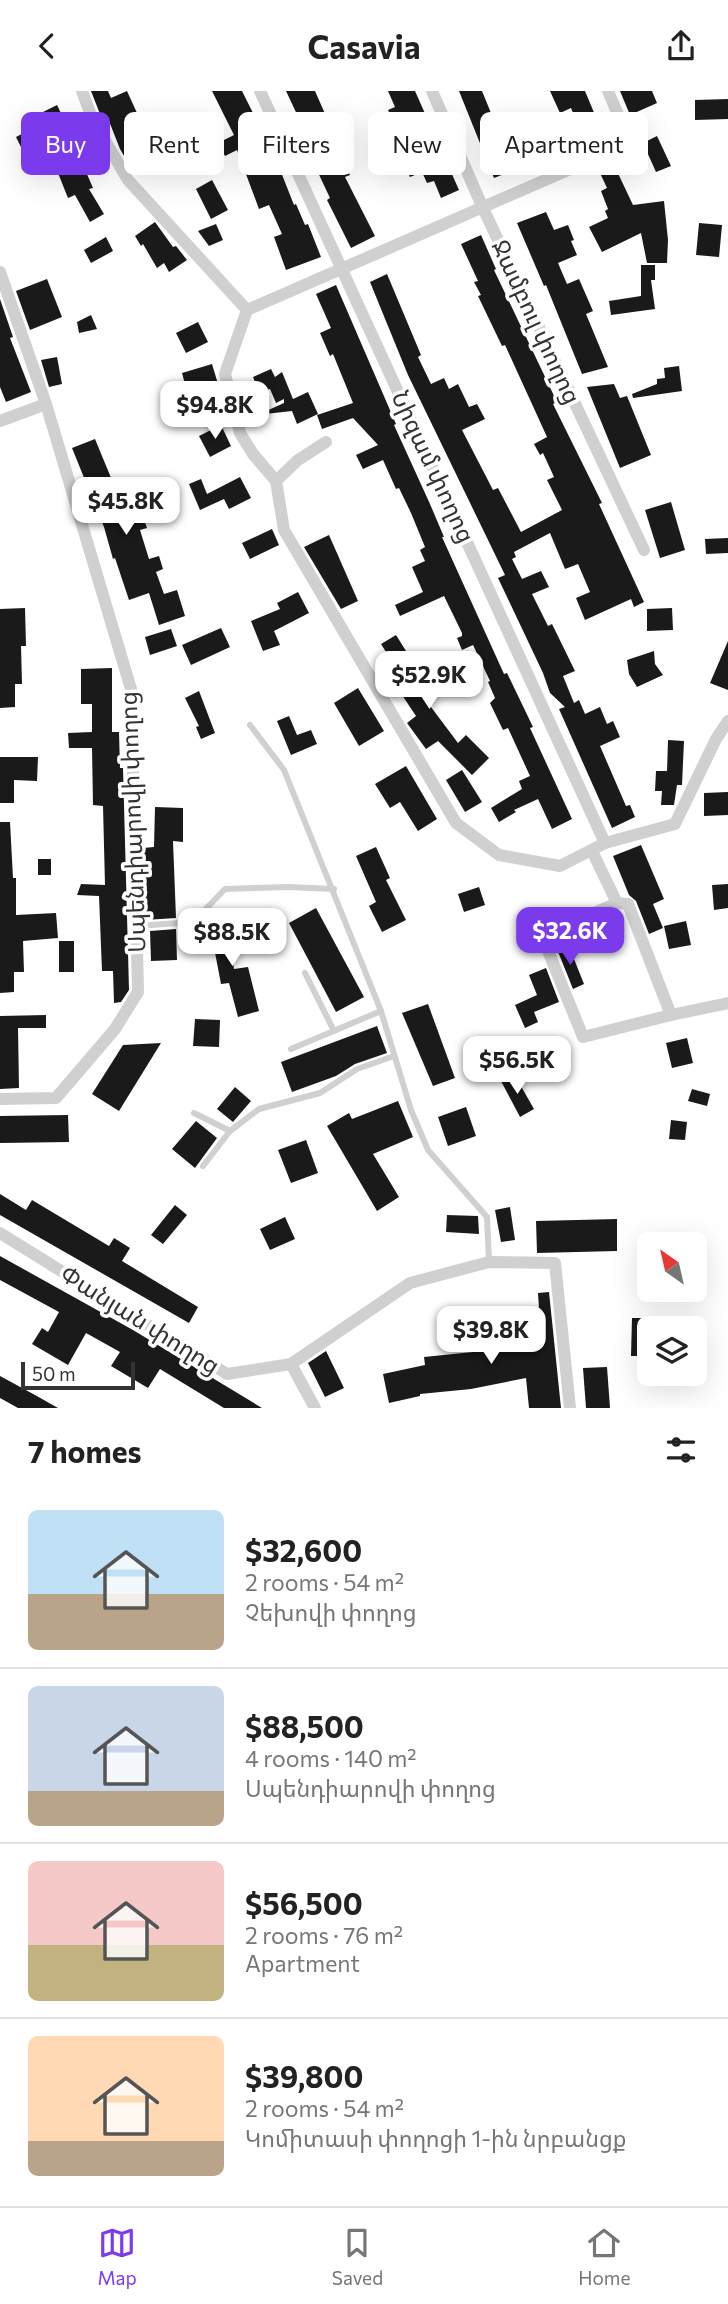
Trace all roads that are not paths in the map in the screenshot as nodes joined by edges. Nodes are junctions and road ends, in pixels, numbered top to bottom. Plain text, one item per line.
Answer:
1 (82, 91) edge
2 (260, 91) edge
3 (432, 91) edge
4 (608, 91) edge
5 (482, 206) junction
6 (342, 267) junction
7 (0, 272) edge
8 (247, 310) junction
9 (46, 404) junction
10 (0, 421) edge
11 (326, 442) dead end
12 (276, 481) junction
13 (643, 550) dead end
14 (728, 721) edge
15 (250, 725) dead end
16 (605, 843) junction
17 (592, 851) junction
18 (334, 889) junction
19 (617, 903) junction
20 (137, 926) junction
21 (305, 973) dead end
22 (728, 1003) edge
23 (381, 1011) junction
24 (671, 1015) junction
25 (334, 1031) junction
26 (291, 1049) dead end
27 (394, 1056) junction
28 (0, 1098) edge
29 (194, 1112) dead end
30 (230, 1131) junction
31 (203, 1165) dead end
32 (0, 1233) edge
33 (489, 1262) junction
34 (291, 1364) junction
35 (315, 1408) edge
36 (570, 1408) edge

1 - 8 street
2 - 6 street, Նիզամ փողոց
3 - 5 street, Ջամբուլ փողոց
4 - 5 street
5 - 6 street
5 - 13 street, Ջամբուլ փողոց
6 - 8 street
6 - 16 street, Նիզամ փողոց
7 - 9 street, Սպենդիարովի փողոց
8 - 12 street
9 - 10 street
9 - 20 street, Սպենդիարովի փողոց
11 - 12 street
12 - 17 street
14 - 16 street
15 - 18 lane
16 - 17 street
17 - 19 street
18 - 20 lane
18 - 23 lane
19 - 24 street
19 - 24 street
20 - 28 street, Սպենդիարովի փողոց
21 - 25 lane
22 - 24 street
23 - 25 lane
23 - 27 lane
25 - 26 lane
27 - 30 lane
27 - 33 lane
29 - 30 lane
30 - 31 lane
32 - 34 street, Փանյան փողոց
33 - 34 street, Փանյան փողոց
33 - 36 street, Փանյան փողոց
34 - 35 street

